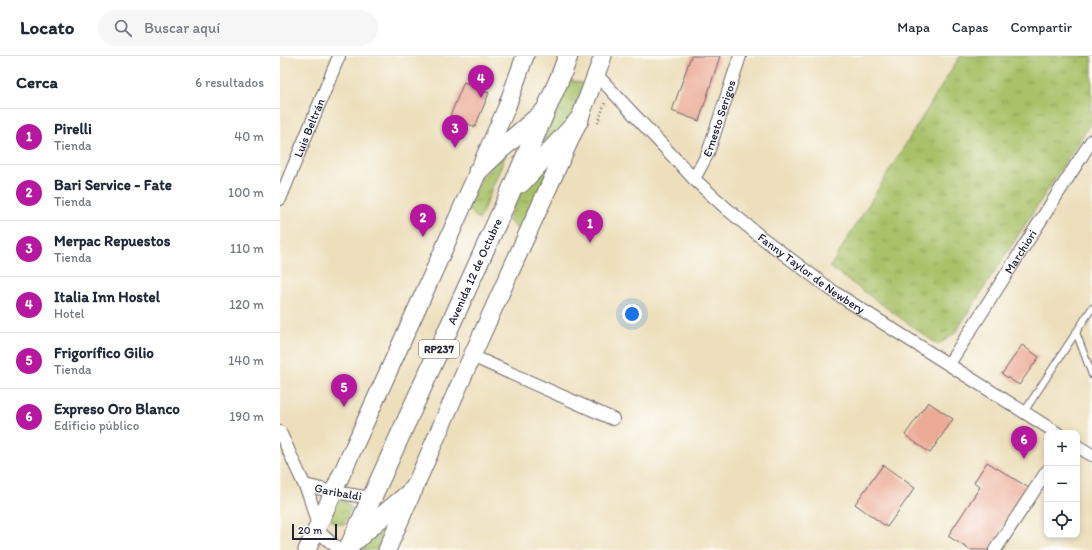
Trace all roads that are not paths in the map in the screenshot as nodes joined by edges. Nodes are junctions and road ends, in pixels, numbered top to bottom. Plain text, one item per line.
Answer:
1 (339, 56) edge
2 (525, 56) edge
3 (568, 56) edge
4 (603, 56) edge
5 (740, 56) edge
6 (597, 75) junction
7 (546, 110) junction
8 (578, 120) junction
9 (1092, 140) edge
10 (478, 171) junction
11 (694, 179) junction
12 (280, 199) edge
13 (507, 200) junction
14 (1092, 308) edge
15 (1076, 332) junction
16 (472, 356) junction
17 (949, 364) junction
18 (1092, 375) edge
19 (1024, 412) junction
20 (614, 419) dead end
21 (1052, 430) edge
22 (280, 432) edge
23 (1080, 447) edge
24 (1090, 452) edge
25 (1044, 476) edge
26 (305, 485) junction
27 (413, 490) junction
28 (334, 492) junction
29 (371, 498) junction
30 (318, 526) junction
31 (347, 549) edge
32 (307, 550) edge
33 (387, 550) edge
34 (995, 550) edge

1 - 12 street, Luis Beltrán
2 - 10 street
3 - 7 main road, Avenida 12 de Octubre / RP237
4 - 6 street
5 - 11 street, Ernesto Serigos
6 - 8 street
6 - 11 street, Fanny Taylor de Newbery
7 - 10 main road
7 - 13 main road, Avenida 12 de Octubre / RP237
8 - 13 main road
8 - 16 street
9 - 17 street, Marchiori
10 - 28 street
11 - 17 street, Fanny Taylor de Newbery
13 - 29 main road, Avenida 12 de Octubre / RP237
14 - 15 lane
15 - 18 lane
15 - 19 lane
16 - 20 street
16 - 27 street
17 - 19 street, Fanny Taylor de Newbery
19 - 21 street, Fanny Taylor de Newbery
22 - 26 street, Garibaldi
23 - 24 street
25 - 34 street
26 - 28 street, Garibaldi
26 - 30 street, Garibaldi
27 - 31 main road
27 - 33 street
28 - 29 street, Garibaldi
28 - 30 street
29 - 31 main road, Avenida 12 de Octubre / RP237
30 - 31 street, Garibaldi
30 - 32 street

